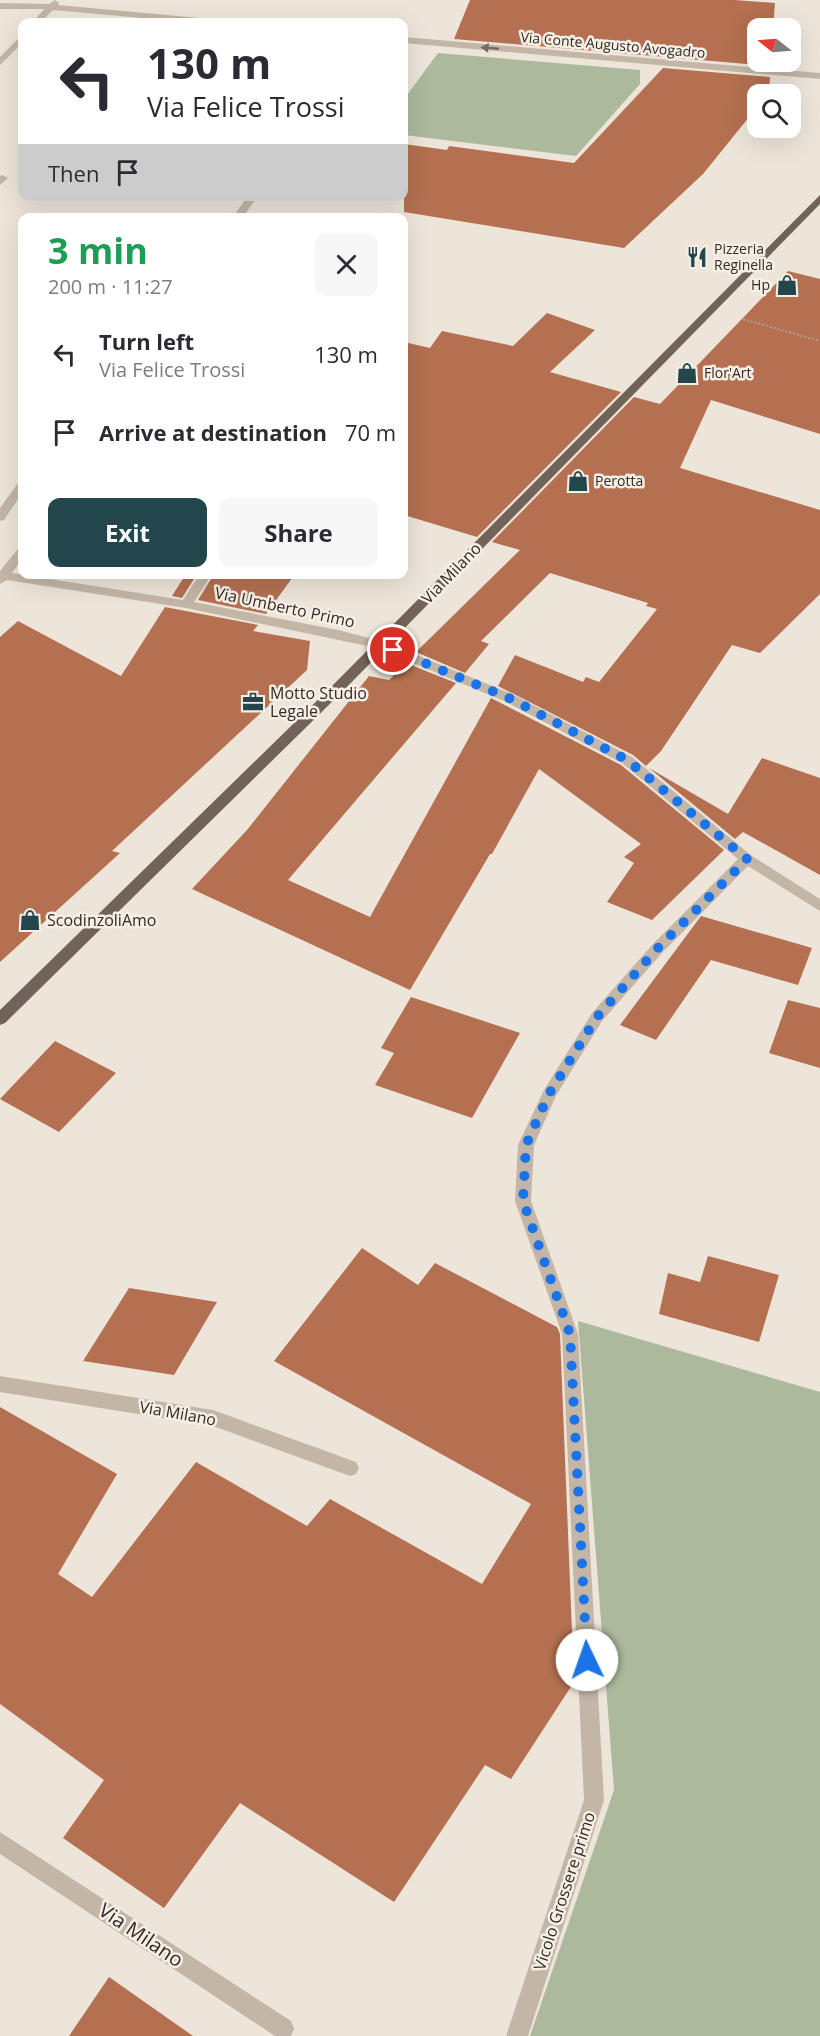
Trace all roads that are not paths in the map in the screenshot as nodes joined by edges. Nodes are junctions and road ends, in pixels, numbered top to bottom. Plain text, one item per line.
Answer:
1 (59, 0) edge
2 (0, 6) edge
3 (51, 7) junction
4 (41, 18) edge
5 (168, 18) edge
6 (408, 40) edge
7 (18, 42) edge
8 (0, 62) edge
9 (820, 76) edge
10 (820, 198) edge
11 (18, 491) edge
12 (0, 518) edge
13 (18, 557) edge
14 (1, 577) edge
15 (203, 579) edge
16 (186, 604) junction
17 (381, 645) junction
18 (747, 859) junction
19 (820, 906) edge
20 (0, 1019) edge
21 (0, 1384) edge
22 (350, 1468) dead end
23 (0, 1842) edge
24 (283, 2029) dead end
25 (517, 2036) edge

1 - 3 street
2 - 3 street
3 - 4 street
3 - 5 street
9 -> 6 street, Via Conte Augusto Avogadro
7 - 8 street
10 - 17 main road, Via Milano
11 - 12 street
13 - 14 street, Via Umberto Primo
14 - 16 street, Via Umberto Primo
15 - 16 street
16 - 17 street, Via Umberto Primo
17 - 18 street, Via Umberto Primo
17 - 20 main road, Via Milano
18 - 19 street, Via Umberto Primo
18 - 25 street, Vicolo Grossere primo
21 - 22 street, Via Milano
23 - 24 street, Via Milano

